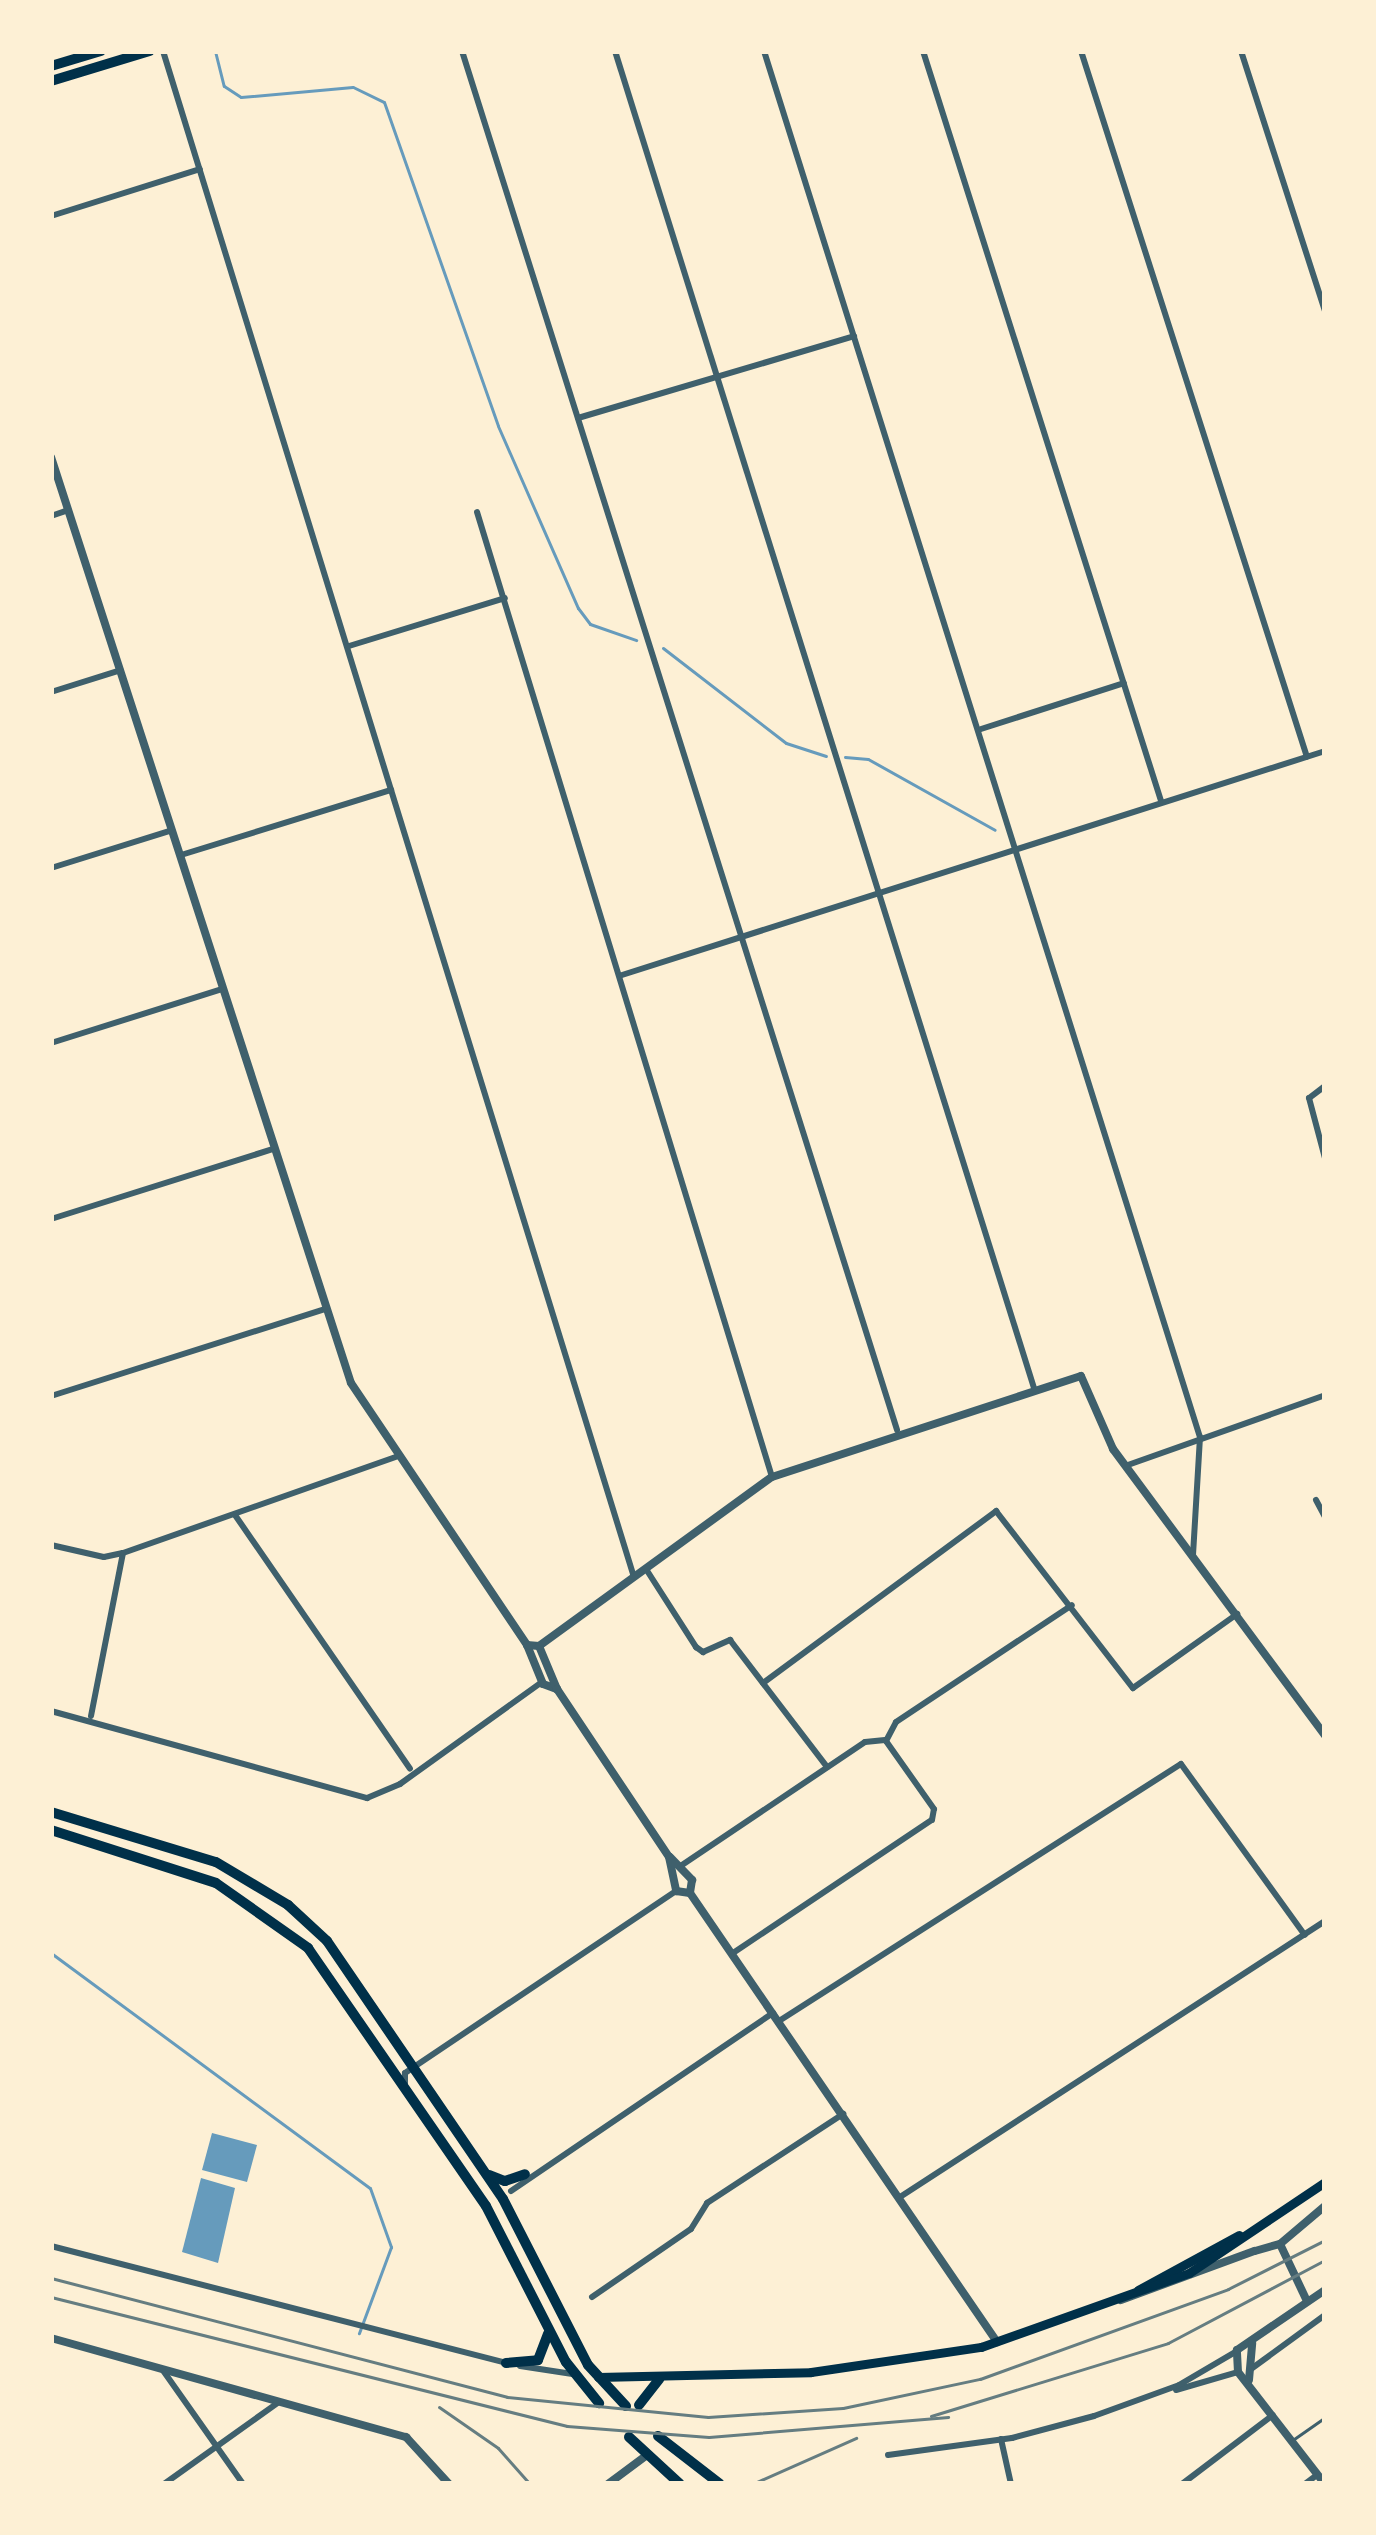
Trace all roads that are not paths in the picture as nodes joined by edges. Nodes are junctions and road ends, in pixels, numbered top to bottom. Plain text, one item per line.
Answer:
1 (101, 51) edge
2 (150, 51) edge
3 (163, 51) edge
4 (462, 51) edge
5 (615, 51) edge
6 (764, 51) edge
7 (922, 51) edge
8 (1081, 51) edge
9 (1241, 51) edge
10 (51, 66) edge
11 (51, 81) edge
12 (200, 169) junction
13 (51, 216) edge
14 (1325, 311) edge
15 (854, 335) junction
16 (716, 376) junction
17 (578, 418) junction
18 (51, 457) edge
19 (68, 510) junction
20 (477, 512) dead end
21 (51, 516) edge
22 (505, 598) junction
23 (349, 646) junction
24 (121, 670) junction
25 (1124, 683) junction
26 (51, 692) edge
27 (981, 729) junction
28 (1325, 751) edge
29 (1307, 757) junction
30 (392, 790) junction
31 (1162, 801) junction
32 (172, 830) junction
33 (1019, 849) junction
34 (181, 854) junction
35 (51, 868) edge
36 (880, 893) junction
37 (741, 934) junction
38 (622, 975) junction
39 (222, 988) junction
40 (51, 1043) edge
41 (1320, 1088) edge
42 (273, 1149) junction
43 (1325, 1158) edge
44 (51, 1219) edge
45 (326, 1309) junction
46 (1034, 1388) junction
47 (1325, 1395) edge
48 (51, 1396) edge
49 (897, 1430) junction
50 (1200, 1437) junction
51 (398, 1456) junction
52 (1125, 1466) junction
53 (772, 1477) junction
54 (1316, 1500) dead end
55 (235, 1515) junction
56 (1325, 1517) edge
57 (51, 1545) edge
58 (123, 1553) junction
59 (1193, 1556) junction
60 (644, 1566) junction
61 (633, 1574) junction
62 (1072, 1605) junction
63 (1237, 1614) junction
64 (527, 1645) junction
65 (539, 1646) junction
66 (542, 1682) junction
67 (763, 1683) junction
68 (557, 1689) junction
69 (51, 1711) edge
70 (91, 1718) junction
71 (1324, 1732) edge
72 (886, 1741) junction
73 (827, 1767) junction
74 (411, 1771) junction
75 (51, 1812) edge
76 (51, 1830) edge
77 (669, 1857) junction
78 (682, 1865) junction
79 (690, 1878) junction
80 (676, 1886) junction
81 (690, 1893) junction
82 (1325, 1922) edge
83 (1305, 1935) junction
84 (734, 1953) junction
85 (776, 2017) junction
86 (415, 2067) junction
87 (405, 2087) junction
88 (843, 2114) junction
89 (487, 2173) junction
90 (525, 2174) junction
91 (1325, 2182) edge
92 (511, 2191) dead end
93 (900, 2197) junction
94 (1325, 2206) edge
95 (1280, 2212) junction
96 (51, 2246) edge
97 (1282, 2249) junction
98 (1254, 2251) junction
99 (1213, 2260) junction
100 (1325, 2290) edge
101 (1136, 2291) junction
102 (1305, 2296) junction
103 (592, 2297) dead end
104 (1120, 2300) junction
105 (1325, 2315) edge
106 (547, 2325) junction
107 (1262, 2331) junction
108 (51, 2338) edge
109 (997, 2342) junction
110 (1238, 2350) junction
111 (580, 2351) junction
112 (506, 2363) junction
113 (162, 2369) junction
114 (574, 2374) junction
115 (1248, 2374) junction
116 (598, 2377) junction
117 (658, 2379) junction
118 (281, 2400) junction
119 (1138, 2401) junction
120 (599, 2403) dead end
121 (1274, 2415) junction
122 (1325, 2416) edge
123 (658, 2436) dead end
124 (629, 2437) dead end
125 (1001, 2439) junction
126 (1292, 2440) junction
127 (217, 2446) junction
128 (647, 2456) junction
129 (888, 2456) dead end
130 (1318, 2474) junction
131 (164, 2484) edge
132 (244, 2484) edge
133 (449, 2484) edge
134 (608, 2484) edge
135 (680, 2484) edge
136 (720, 2484) edge
137 (1011, 2484) edge
138 (1182, 2484) edge
139 (1305, 2484) edge
140 (1324, 2484) edge

1 - 10 highway
2 - 11 highway
3 - 12 street
4 - 17 street
5 - 16 street
6 - 15 street
7 - 25 street
8 - 29 street
9 - 14 street
12 - 13 street
12 - 23 street
15 - 16 street
15 - 27 street
16 - 17 street
16 - 36 street
17 - 37 street
18 - 19 street
19 - 21 street
19 - 24 street
20 - 22 street
22 - 23 street
22 - 38 street
23 - 30 street
24 - 26 street
24 - 32 street
25 - 27 street
25 - 31 street
27 - 33 street
28 - 29 street
29 - 31 street
30 - 34 street
30 - 61 street
31 - 33 street
32 - 34 street
32 - 35 street
33 - 36 street
33 - 50 street
34 - 39 street
36 - 37 street
36 - 46 street
37 - 38 street
37 - 49 street
38 - 53 street
39 - 40 street
39 - 42 street
41 - 43 street
42 - 44 street
42 - 45 street
45 - 48 street
45 - 51 street
46 - 49 street
46 - 52 street
47 - 50 street
49 - 53 street
50 - 52 street
50 - 59 street
51 - 55 street
51 - 64 street
52 - 59 street
53 - 60 street
54 - 56 street
55 - 58 street
55 - 74 street
57 - 58 street
58 - 70 street
59 - 63 street
60 - 61 street
60 - 67 street
61 - 65 street
62 - 63 street
62 - 67 street
62 - 72 street
63 - 71 street
64 - 65 street
64 - 66 street
65 - 68 street
66 - 68 street
66 - 74 street
67 - 73 street
68 - 77 street
69 - 70 street
70 - 74 street
72 - 73 street
72 - 84 street
73 - 78 street
75 - 86 highway
76 - 87 highway
77 - 78 street
77 - 80 street
78 - 79 street
79 - 80 street
79 - 81 street
80 - 81 street
80 - 86 street
81 - 84 street
82 - 83 street
83 - 85 street
83 - 93 street
84 - 85 street
85 - 88 street
85 - 90 street
86 - 87 street
86 - 89 highway
87 - 106 highway
88 - 93 street
88 - 103 street
89 - 90 highway
89 - 111 highway
90 - 92 street
91 - 95 main road
93 - 109 street
94 - 97 street
95 - 99 main road
95 - 101 main road
96 - 112 street
97 - 98 street
97 - 102 street
98 - 99 street
98 - 104 street
99 - 101 main road
99 - 104 main road
100 - 102 street
101 - 104 main road
102 - 107 street
104 - 109 main road
105 - 115 street
106 - 112 highway
106 - 114 highway
107 - 110 street
107 - 115 street
108 - 113 street
109 - 117 main road
110 - 115 street
110 - 119 street
111 - 114 highway
111 - 116 highway
112 - 114 street
113 - 118 street
113 - 127 street
114 - 116 highway
114 - 120 highway
115 - 119 street
115 - 121 street
116 - 117 main road
116 - 117 highway
118 - 127 street
118 - 133 street
119 - 125 street
121 - 126 street
121 - 138 street
122 - 126 lane
123 - 136 highway
124 - 128 highway
125 - 129 street
125 - 137 street
126 - 130 street
127 - 131 street
127 - 132 street
128 - 134 street
128 - 135 highway
130 - 139 street
130 - 140 street

